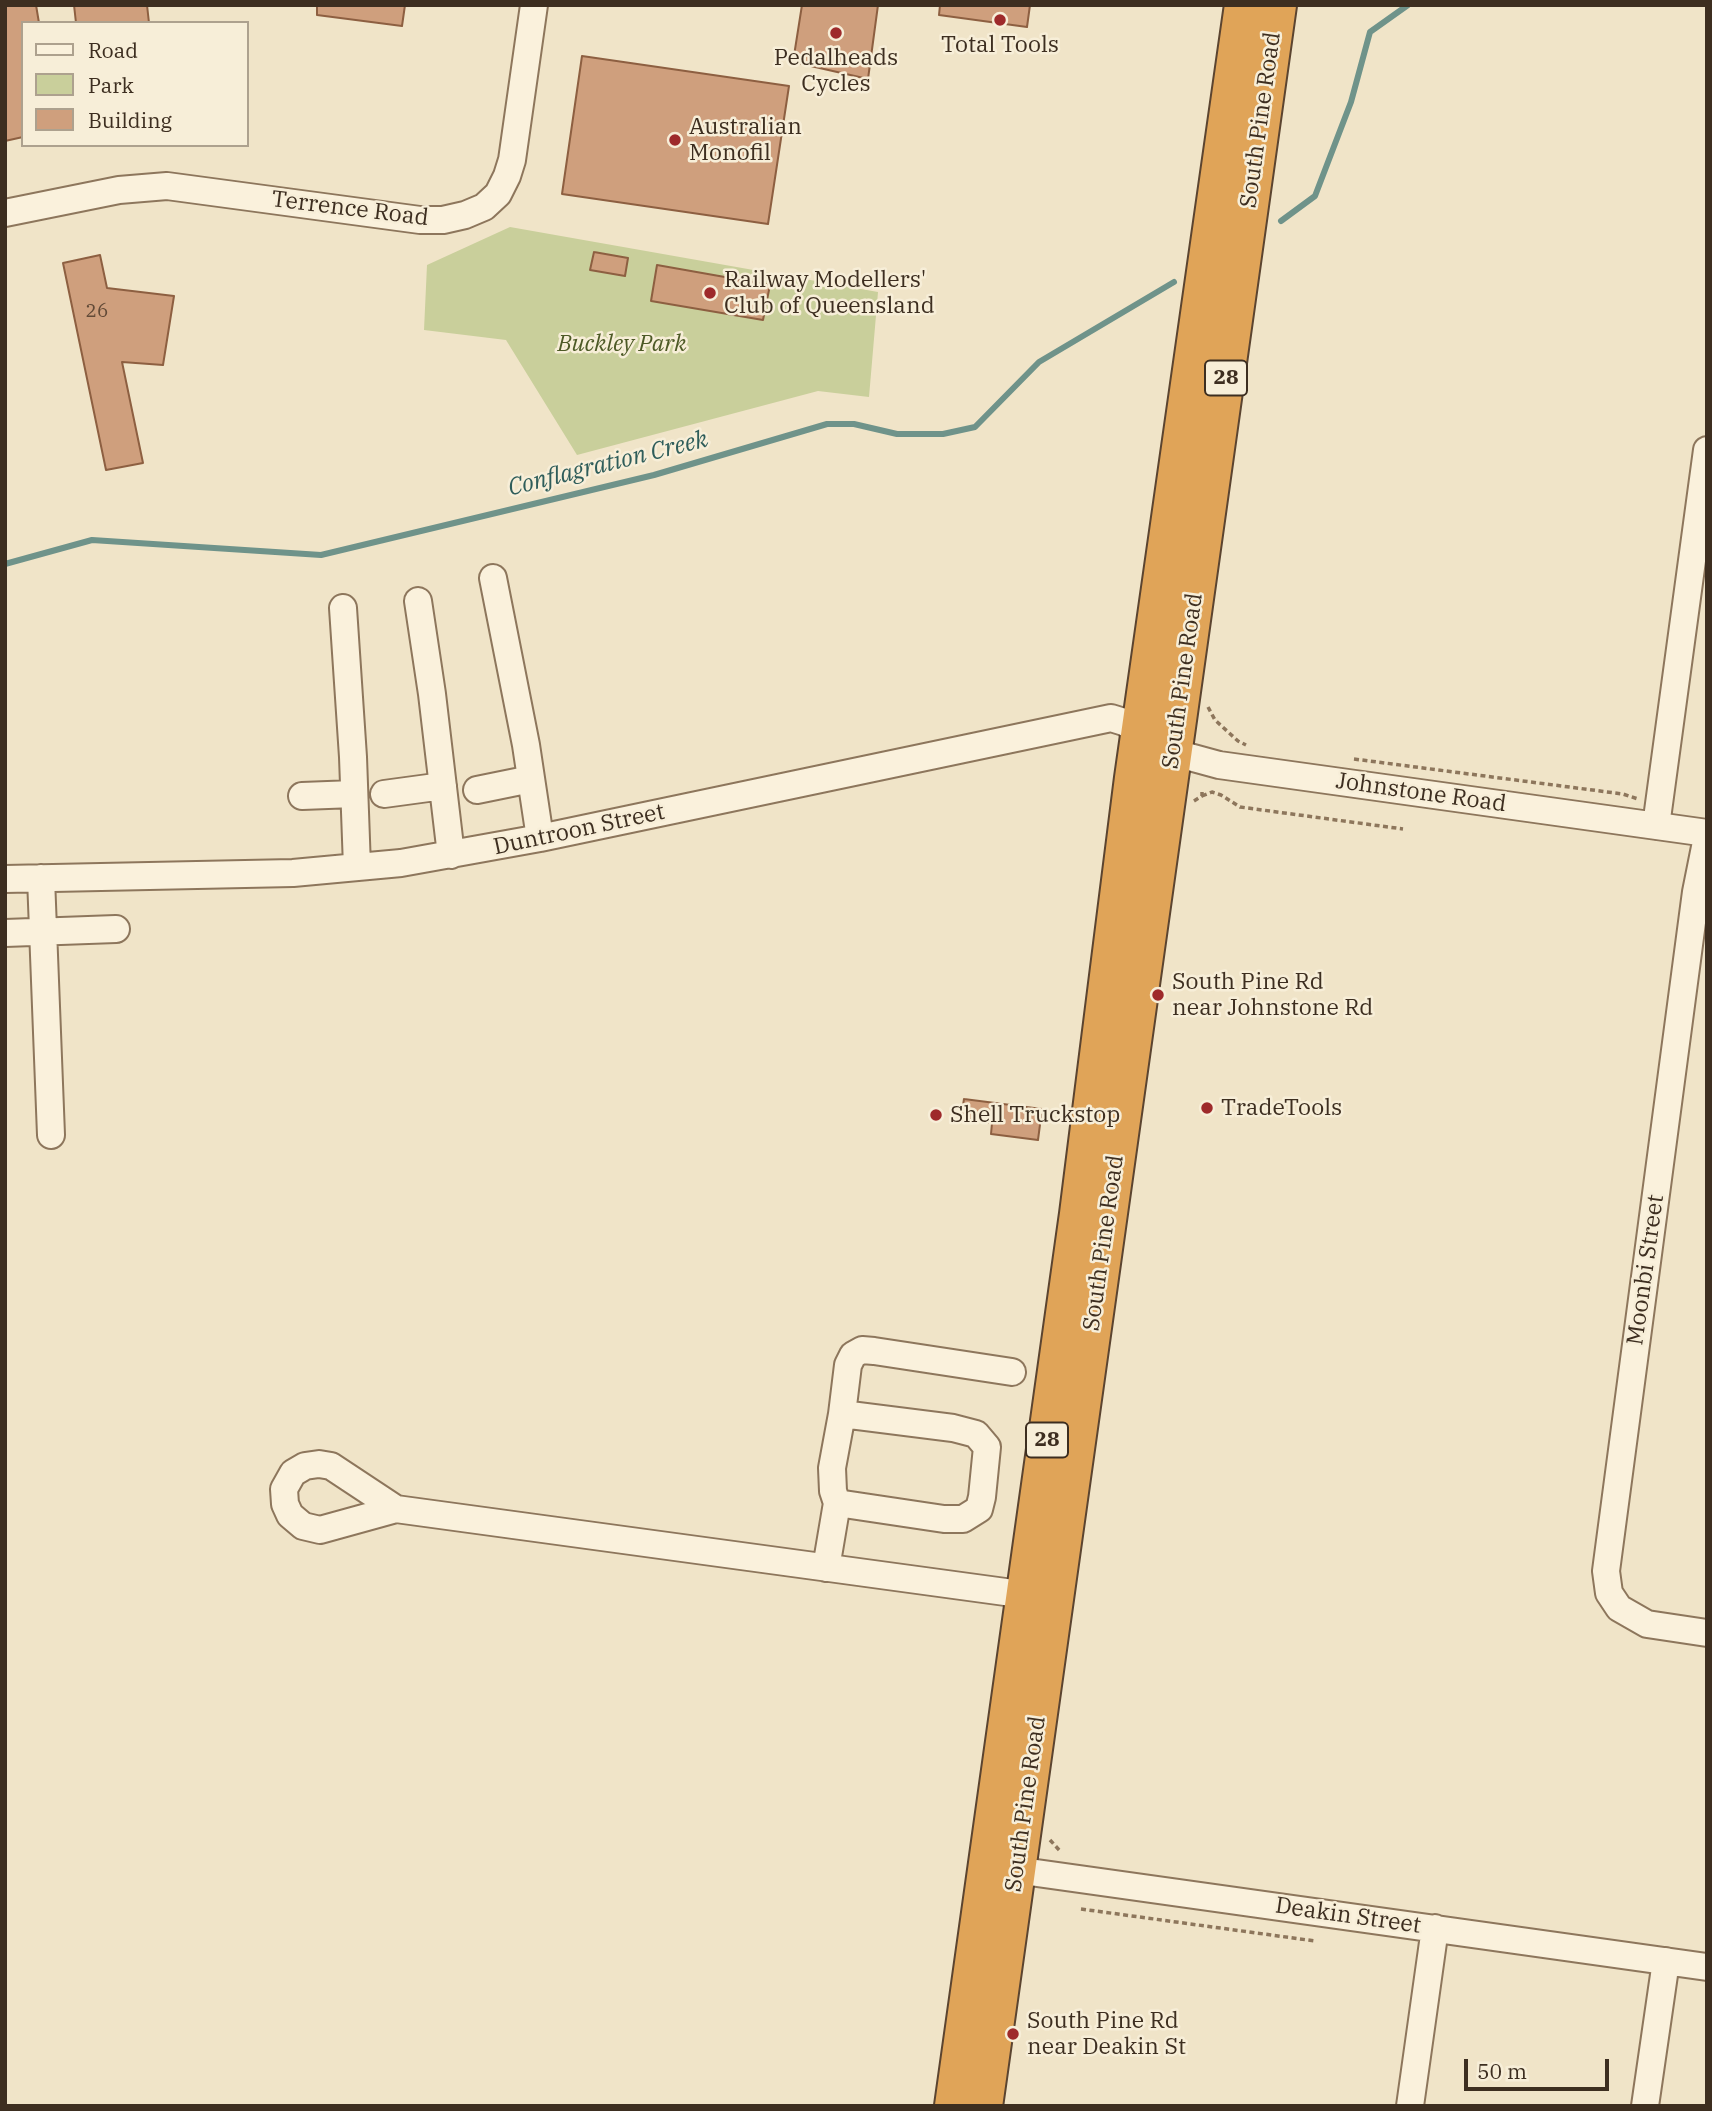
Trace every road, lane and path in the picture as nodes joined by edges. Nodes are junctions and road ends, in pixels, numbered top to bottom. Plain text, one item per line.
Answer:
1 (534, 5) edge
2 (1244, 5) edge
3 (1277, 5) edge
4 (5, 213) edge
5 (1707, 450) edge
6 (493, 578) dead end
7 (418, 601) dead end
8 (343, 608) dead end
9 (1215, 720) dead end
10 (1158, 741) junction
11 (1249, 746) dead end
12 (1350, 758) dead end
13 (531, 779) junction
14 (443, 786) junction
15 (477, 790) dead end
16 (355, 794) junction
17 (384, 794) dead end
18 (302, 796) dead end
19 (1202, 796) dead end
20 (1658, 814) junction
21 (1403, 830) dead end
22 (1707, 835) edge
23 (540, 838) junction
24 (451, 855) junction
25 (357, 867) junction
26 (41, 878) junction
27 (5, 879) edge
28 (116, 929) dead end
29 (44, 931) junction
30 (5, 933) edge
31 (51, 1135) dead end
32 (1012, 1372) dead end
33 (842, 1414) junction
34 (836, 1503) junction
35 (396, 1509) dead end
36 (826, 1568) junction
37 (1040, 1597) junction
38 (1707, 1633) edge
39 (1002, 1868) junction
40 (1081, 1909) dead end
41 (1435, 1928) junction
42 (1315, 1941) dead end
43 (1666, 1961) junction
44 (1707, 1966) edge
45 (954, 2106) edge
46 (983, 2106) edge
47 (1410, 2106) edge
48 (1646, 2106) edge

1 - 4 street, Terrence Road
2 - 10 highway, South Pine Road / 28
3 - 10 highway, South Pine Road / 28
5 - 20 street
6 - 13 street
7 - 14 street
8 - 16 street
9 - 11 path
10 - 20 street, Johnstone Road
10 - 23 street, Duntroon Street
10 - 37 highway, South Pine Road / 28
12 - 20 path
13 - 15 street
13 - 23 street
14 - 17 street
14 - 24 street
16 - 18 street
16 - 25 street
19 - 21 path
20 - 22 street, Johnstone Road
22 - 38 street, Moonbi Street
23 - 24 street, Duntroon Street
24 - 25 street, Duntroon Street
25 - 26 street, Duntroon Street
26 - 27 street, Duntroon Street
26 - 29 street
28 - 29 street
29 - 30 street
29 - 31 street
32 - 33 street
33 - 34 street
33 - 34 street
34 - 36 street
35 - 36 street
36 - 37 street
37 - 39 highway, South Pine Road / 28
39 - 41 street, Deakin Street
39 - 45 highway, South Pine Road / 28
39 - 46 highway, South Pine Road / 28
40 - 42 path
41 - 43 street, Deakin Street
41 - 47 street
43 - 44 street, Deakin Street
43 - 48 street

